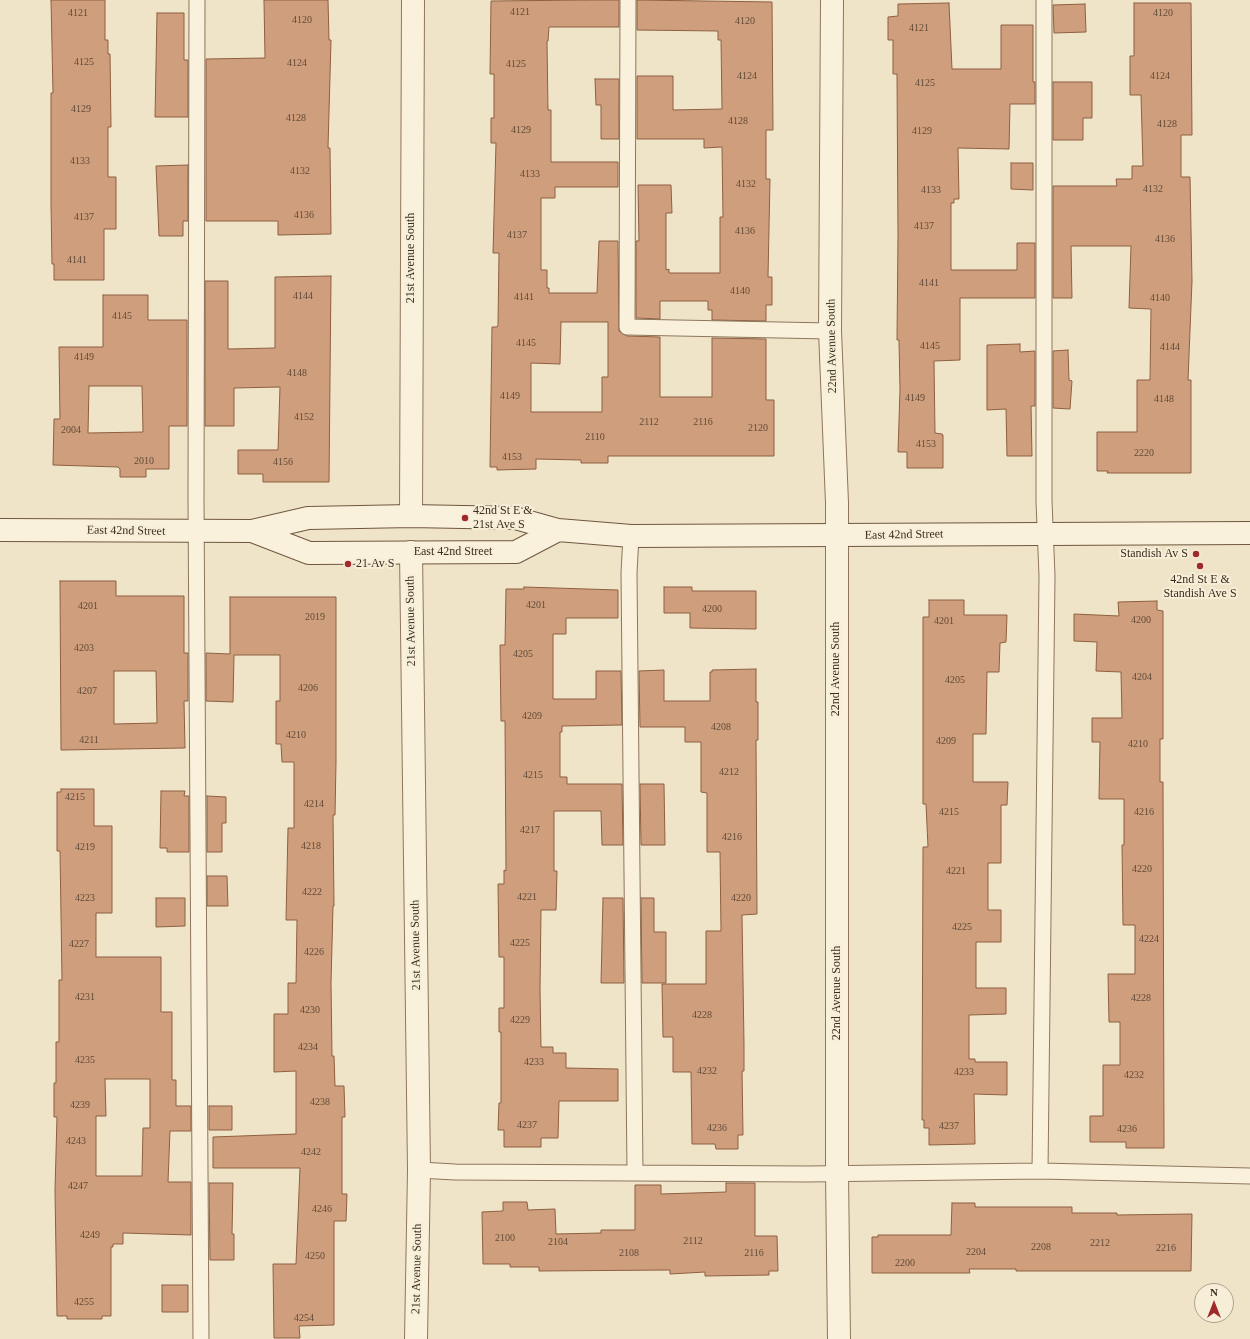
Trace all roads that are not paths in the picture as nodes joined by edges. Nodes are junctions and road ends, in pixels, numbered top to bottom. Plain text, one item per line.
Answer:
1 (197, 0) edge
2 (413, 0) edge
3 (628, 0) edge
4 (832, 0) edge
5 (1044, 0) edge
6 (830, 331) junction
7 (411, 516) junction
8 (0, 530) edge
9 (558, 530) junction
10 (252, 531) junction
11 (197, 532) junction
12 (1250, 533) edge
13 (1045, 534) junction
14 (631, 536) junction
15 (837, 536) junction
16 (411, 552) junction
17 (419, 1170) junction
18 (1040, 1171) junction
19 (635, 1173) junction
20 (837, 1173) junction
21 (1250, 1176) edge
22 (201, 1339) edge
23 (416, 1339) edge
24 (839, 1339) edge

1 - 11 lane
2 - 7 street, 21st Avenue South
3 - 6 lane
4 - 6 street, 22nd Avenue South
5 - 13 lane
6 - 15 street, 22nd Avenue South
7 - 9 street, East 42nd Street
7 - 10 street, East 42nd Street
8 - 11 street, East 42nd Street
9 - 14 street, East 42nd Street
9 - 16 street, East 42nd Street
10 - 11 street, East 42nd Street
10 - 16 street, East 42nd Street
11 - 22 lane
12 - 13 street, East 42nd Street
13 - 15 street, East 42nd Street
13 - 18 lane
14 - 15 street, East 42nd Street
14 - 19 lane
15 - 20 street, 22nd Avenue South
16 - 17 street, 21st Avenue South
17 - 19 lane
17 - 23 street, 21st Avenue South
18 - 20 lane
18 - 21 lane
19 - 20 lane
20 - 24 street, 22nd Avenue South

